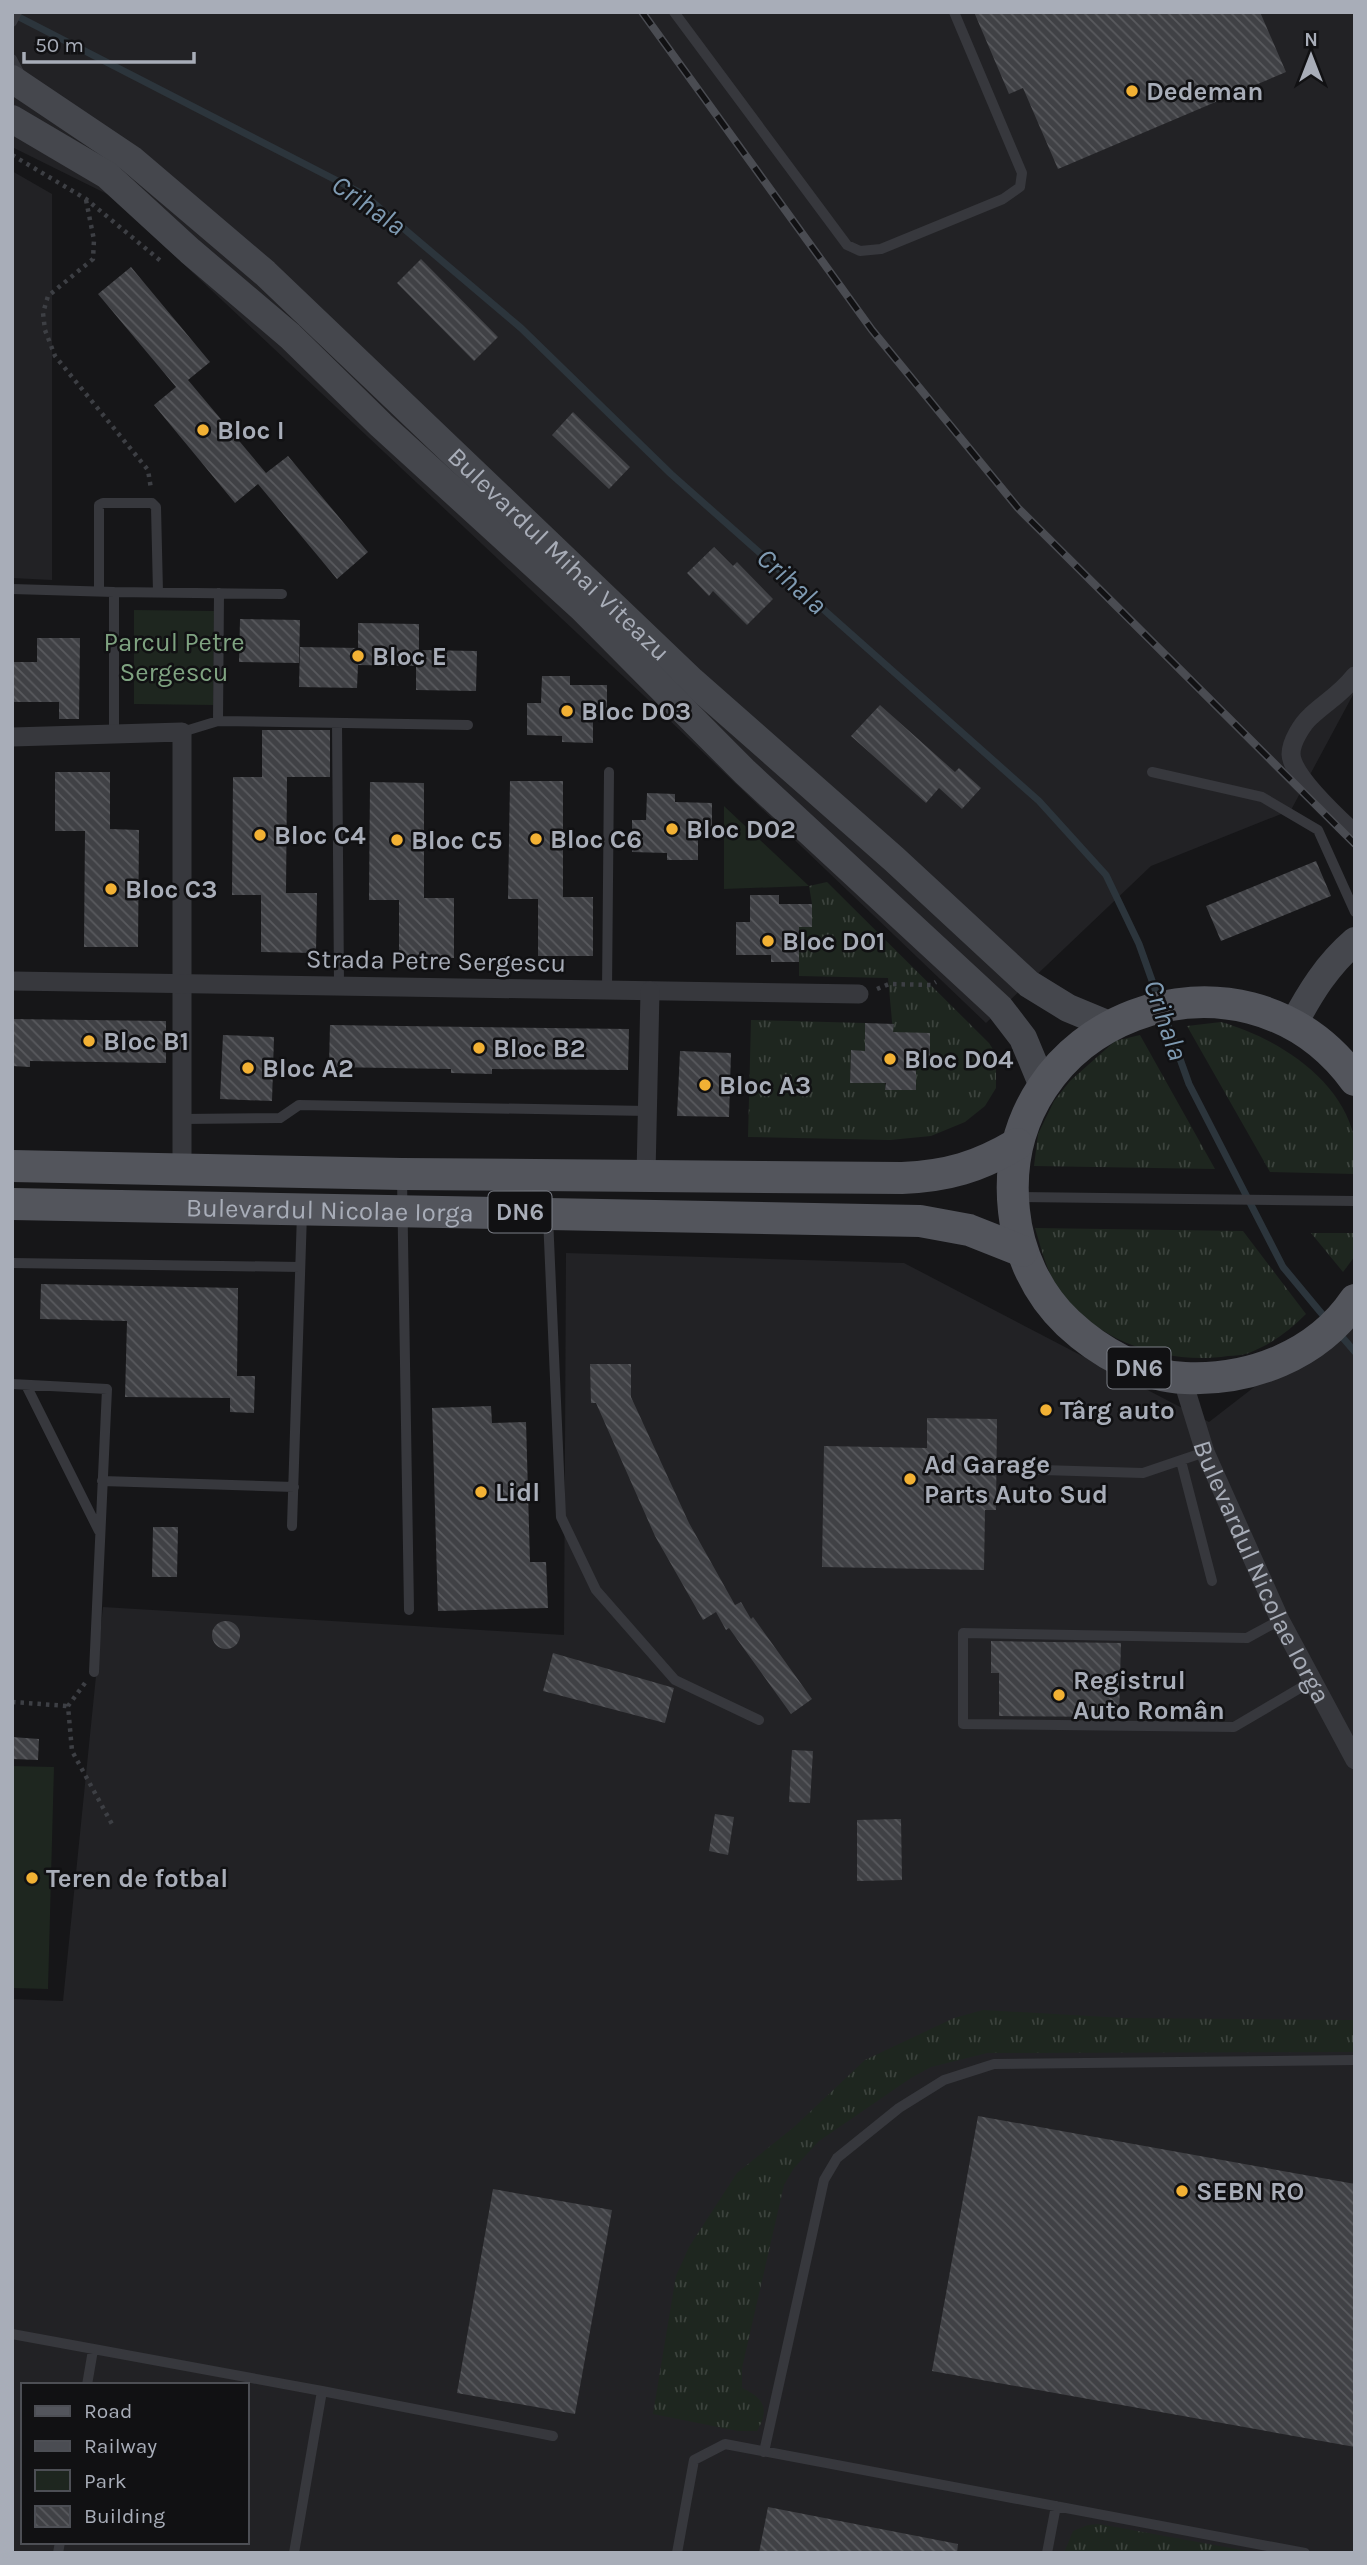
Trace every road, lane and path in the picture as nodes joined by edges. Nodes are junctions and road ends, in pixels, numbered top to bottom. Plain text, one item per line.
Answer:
1 (17, 12) edge
2 (674, 12) edge
3 (954, 12) edge
4 (12, 22) edge
5 (12, 59) edge
6 (22, 85) edge
7 (12, 119) edge
8 (12, 155) edge
9 (86, 199) junction
10 (172, 271) dead end
11 (360, 364) junction
12 (340, 384) junction
13 (152, 503) junction
14 (12, 589) edge
15 (99, 591) junction
16 (114, 592) junction
17 (158, 592) junction
18 (219, 593) junction
19 (282, 594) dead end
20 (1355, 676) edge
21 (682, 690) junction
22 (218, 721) junction
23 (337, 723) junction
24 (468, 725) dead end
25 (182, 732) junction
26 (114, 735) junction
27 (12, 737) edge
28 (608, 772) dead end
29 (1153, 772) dead end
30 (1355, 834) edge
31 (1355, 912) edge
32 (1355, 941) edge
33 (958, 968) junction
34 (12, 981) edge
35 (181, 983) junction
36 (339, 984) junction
37 (607, 991) junction
38 (650, 991) junction
39 (859, 994) joint
40 (1116, 1021) junction
41 (1293, 1025) junction
42 (1355, 1080) edge
43 (1043, 1086) junction
44 (648, 1111) junction
45 (182, 1119) junction
46 (1017, 1144) junction
47 (12, 1166) edge
48 (182, 1169) junction
49 (402, 1174) junction
50 (646, 1175) junction
51 (1012, 1197) junction
52 (1355, 1201) edge
53 (12, 1204) edge
54 (302, 1209) junction
55 (402, 1211) junction
56 (548, 1213) junction
57 (1022, 1251) junction
58 (12, 1263) edge
59 (300, 1267) junction
60 (1352, 1305) edge
61 (1182, 1378) junction
62 (12, 1384) edge
63 (26, 1385) junction
64 (1205, 1452) junction
65 (1181, 1461) junction
66 (1010, 1469) dead end
67 (102, 1481) junction
68 (294, 1488) junction
69 (292, 1526) dead end
70 (100, 1533) junction
71 (1212, 1581) dead end
72 (410, 1610) dead end
73 (1280, 1620) junction
74 (93, 1672) joint
75 (1312, 1681) junction
76 (12, 1702) edge
77 (68, 1706) junction
78 (759, 1720) dead end
79 (1355, 1760) edge
80 (113, 1826) dead end
81 (1355, 2060) edge
82 (12, 2334) edge
83 (93, 2350) junction
84 (87, 2383) edge
85 (322, 2391) junction
86 (553, 2436) dead end
87 (764, 2452) junction
88 (1056, 2507) junction
89 (294, 2553) edge
90 (677, 2553) edge
91 (1047, 2553) edge
92 (1305, 2553) edge

1 - 4 lane
2 - 3 lane
5 - 6 lane
6 - 11 main road, Bulevardul Mihai Viteazu
7 - 12 main road, Bulevardul Mihai Viteazu
8 - 9 path
9 - 10 path
9 - 13 path
11 - 12 main road
11 - 21 main road, Bulevardul Mihai Viteazu
12 - 21 main road, Bulevardul Mihai Viteazu
13 - 15 lane
13 - 17 lane
14 - 15 lane
15 - 16 lane
16 - 17 lane
16 - 26 lane
17 - 18 lane
18 - 19 lane
18 - 22 lane
20 - 30 street
21 - 33 main road, Bulevardul Mihai Viteazu
21 - 40 main road, Bulevardul Mihai Viteazu
22 - 23 lane
22 - 25 lane
23 - 24 lane
23 - 36 lane
25 - 26 street
25 - 35 street
26 - 27 street
28 - 37 lane
29 - 31 lane
32 - 41 main road
33 - 39 path
33 - 43 main road, Bulevardul Mihai Viteazu
34 - 35 street, Strada Petre Sergescu
35 - 36 street, Strada Petre Sergescu
35 - 45 street
36 - 37 street, Strada Petre Sergescu
37 - 38 street, Strada Petre Sergescu
38 - 39 street, Strada Petre Sergescu
38 - 44 street
40 - 41 main road, DN6
40 - 43 main road, DN6
41 - 42 main road, DN6
43 - 46 main road, DN6
44 - 45 lane
44 - 50 street
45 - 48 street
46 - 50 main road, Bulevardul Nicolae Iorga / DN6
46 - 51 main road, DN6
47 - 48 main road, Bulevardul Nicolae Iorga / DN6
48 - 49 main road, Bulevardul Nicolae Iorga / DN6
49 - 50 main road, Bulevardul Nicolae Iorga / DN6
49 - 55 lane
51 - 52 lane
51 - 57 main road, DN6
53 - 54 main road, Bulevardul Nicolae Iorga / DN6
54 - 55 main road, Bulevardul Nicolae Iorga / DN6
54 - 59 lane
55 - 56 main road, Bulevardul Nicolae Iorga / DN6
55 - 72 lane
56 - 57 main road, Bulevardul Nicolae Iorga / DN6
56 - 78 lane
57 - 61 main road, DN6
58 - 59 lane
59 - 68 lane
60 - 61 main road, DN6
61 - 64 street, Bulevardul Nicolae Iorga
62 - 63 lane
63 - 67 lane
63 - 70 lane
64 - 65 lane
64 - 73 street, Bulevardul Nicolae Iorga
65 - 66 lane
65 - 71 lane
67 - 68 lane
67 - 70 lane
68 - 69 lane
70 - 74 lane
73 - 75 street, Bulevardul Nicolae Iorga
73 - 75 lane
74 - 77 path
75 - 79 street, Bulevardul Nicolae Iorga
76 - 77 path
77 - 80 path
81 - 87 lane
82 - 83 lane
83 - 84 lane
83 - 85 lane
85 - 86 lane
85 - 89 lane
87 - 88 lane
87 - 90 lane
88 - 91 lane
88 - 92 lane

